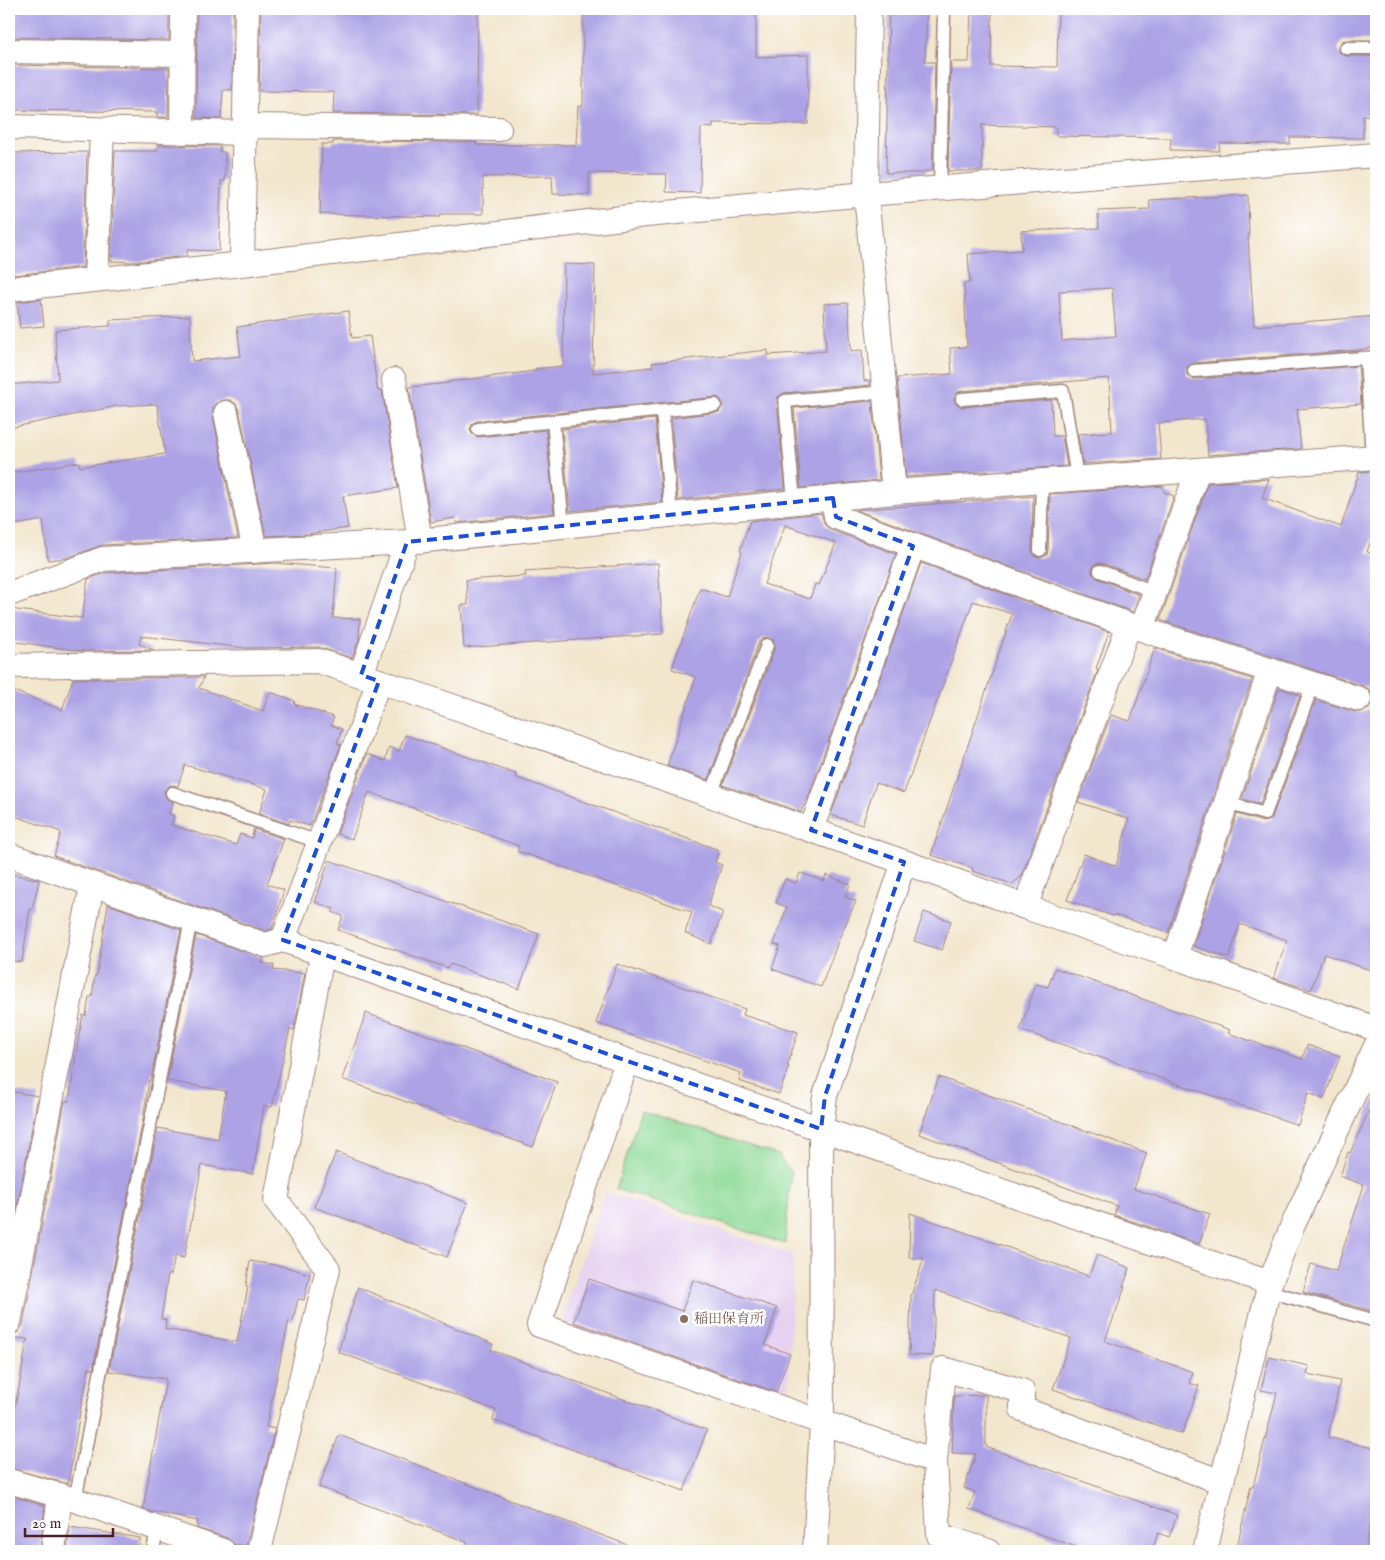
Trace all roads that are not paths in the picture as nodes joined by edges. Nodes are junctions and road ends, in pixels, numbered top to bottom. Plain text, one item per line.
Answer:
1 (183, 9) edge
2 (247, 9) edge
3 (869, 9) edge
4 (944, 9) edge
5 (1346, 48) dead end
6 (1376, 48) edge
7 (9, 51) edge
8 (183, 54) junction
9 (9, 127) edge
10 (244, 129) junction
11 (499, 129) dead end
12 (102, 130) junction
13 (182, 132) junction
14 (1376, 155) edge
15 (940, 188) junction
16 (866, 194) junction
17 (242, 264) junction
18 (96, 280) junction
19 (9, 289) edge
20 (1371, 358) edge
21 (1194, 371) dead end
22 (394, 380) dead end
23 (885, 392) junction
24 (962, 398) dead end
25 (714, 406) dead end
26 (662, 412) junction
27 (226, 413) dead end
28 (553, 421) junction
29 (478, 429) dead end
30 (1374, 457) edge
31 (1198, 470) junction
32 (1077, 478) junction
33 (1042, 481) junction
34 (894, 492) junction
35 (834, 498) junction
36 (794, 502) junction
37 (671, 514) junction
38 (563, 526) junction
39 (414, 542) junction
40 (913, 546) junction
41 (255, 550) junction
42 (1040, 550) dead end
43 (1100, 571) dead end
44 (1155, 592) junction
45 (9, 594) edge
46 (1135, 627) junction
47 (767, 645) dead end
48 (9, 666) edge
49 (1270, 670) junction
50 (370, 678) junction
51 (1312, 684) junction
52 (1359, 699) dead end
53 (172, 793) dead end
54 (710, 795) junction
55 (1226, 803) junction
56 (811, 830) junction
57 (319, 842) junction
58 (9, 855) edge
59 (904, 862) junction
60 (92, 885) junction
61 (1025, 907) junction
62 (191, 920) junction
63 (283, 940) junction
64 (322, 955) junction
65 (1175, 957) junction
66 (1376, 1029) edge
67 (1376, 1046) edge
68 (626, 1061) junction
69 (821, 1129) junction
70 (1269, 1287) junction
71 (1376, 1321) edge
72 (9, 1322) edge
73 (822, 1423) junction
74 (935, 1461) junction
75 (9, 1481) edge
76 (1222, 1482) junction
77 (67, 1498) junction
78 (155, 1540) edge
79 (53, 1551) edge
80 (223, 1551) edge
81 (258, 1551) edge
82 (815, 1551) edge
83 (988, 1551) edge
84 (1205, 1551) edge

1 - 8 street
2 - 10 street
3 - 16 street
4 - 15 lane
5 - 6 lane
7 - 8 street
8 - 13 street
9 - 12 street
10 - 11 street
10 - 13 street
10 - 17 street
12 - 13 street
12 - 18 street
14 - 15 street
15 - 16 street
16 - 17 street
16 - 23 street
17 - 18 street
18 - 19 street
20 - 21 lane
20 - 30 lane
22 - 39 street
23 - 34 street
23 - 36 lane
24 - 32 lane
25 - 26 lane
26 - 28 lane
26 - 37 lane
27 - 41 street
28 - 29 lane
28 - 38 lane
30 - 31 street
31 - 32 street
31 - 44 street
32 - 33 street
33 - 34 street
33 - 42 lane
34 - 35 street
35 - 36 street
35 - 40 street
36 - 37 street
37 - 38 street
38 - 39 street
39 - 41 street
39 - 50 street
40 - 46 street
40 - 56 street
41 - 45 street
43 - 44 lane
44 - 46 street
46 - 49 street
46 - 61 street
47 - 54 lane
48 - 50 street
49 - 51 street
49 - 55 street
50 - 54 street
50 - 57 street
51 - 52 street
51 - 55 lane
53 - 57 lane
54 - 56 street
55 - 65 street
56 - 59 street
57 - 63 street
58 - 60 street
59 - 61 street
59 - 69 street
60 - 62 street
60 - 72 street
61 - 65 street
62 - 63 street
62 - 77 lane
63 - 64 street
64 - 68 street
64 - 81 street
65 - 66 street
67 - 70 street
68 - 69 street
68 - 73 street
69 - 70 street
69 - 73 street
70 - 71 lane
70 - 76 street
73 - 74 street
73 - 82 street
74 - 76 street
74 - 83 street
75 - 77 street
76 - 84 street
77 - 78 street
77 - 79 street
78 - 80 street

